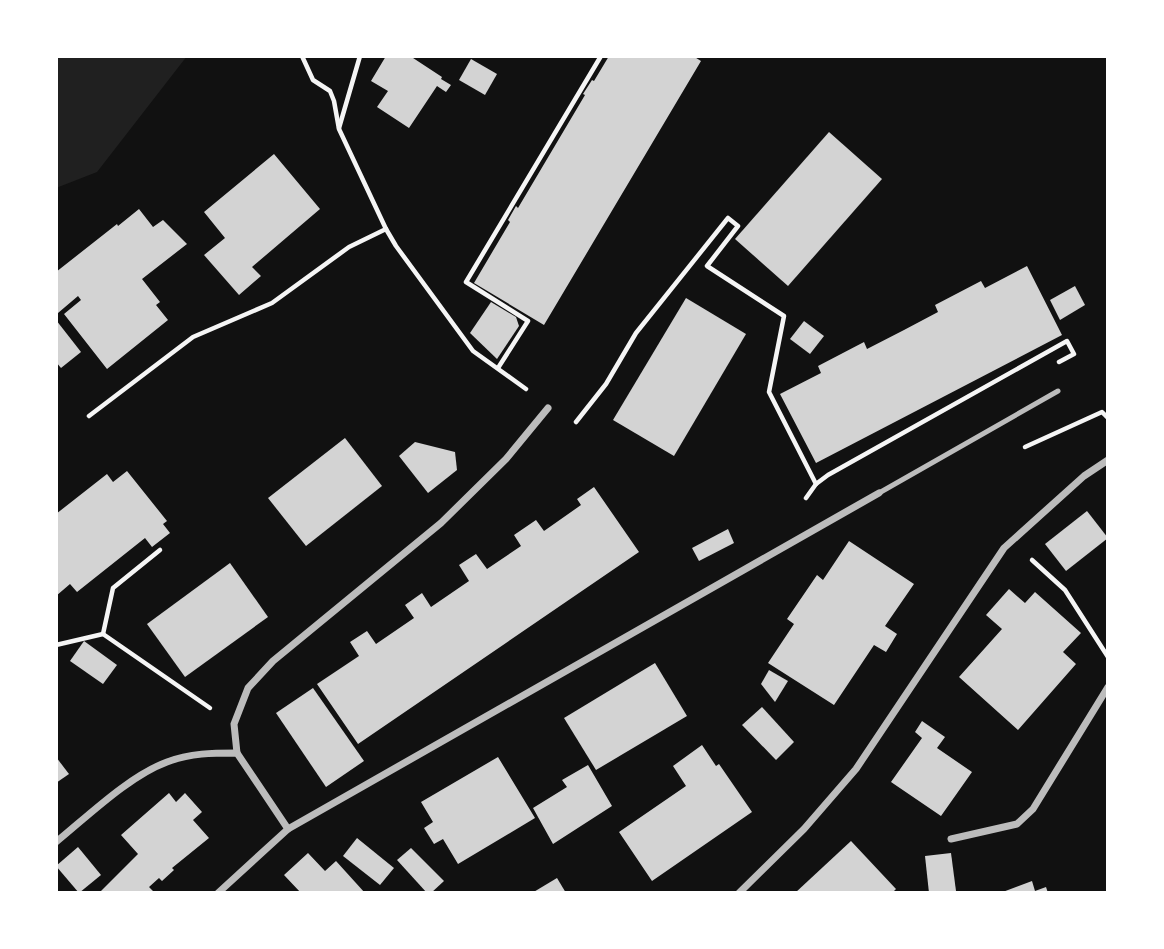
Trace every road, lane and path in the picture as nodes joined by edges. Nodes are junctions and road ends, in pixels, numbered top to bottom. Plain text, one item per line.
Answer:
1 (302, 56) edge
2 (360, 56) edge
3 (601, 56) edge
4 (339, 129) junction
5 (386, 229) junction
6 (1070, 356) dead end
7 (498, 368) junction
8 (1058, 391) dead end
9 (530, 393) dead end
10 (548, 408) dead end
11 (586, 409) dead end
12 (89, 416) dead end
13 (1108, 460) edge
14 (816, 484) junction
15 (879, 493) joint
16 (796, 541) junction
17 (160, 550) dead end
18 (1028, 556) dead end
19 (103, 634) junction
20 (56, 645) edge
21 (1108, 658) edge
22 (1108, 688) edge
23 (234, 724) junction
24 (237, 752) junction
25 (288, 830) junction
26 (951, 839) dead end
27 (56, 842) edge
28 (218, 893) edge
29 (739, 893) edge

1 - 4 path
2 - 4 path
3 - 7 path
4 - 5 path
5 - 7 path
5 - 12 path
6 - 14 path
7 - 9 path
8 - 15 lane
10 - 23 street
11 - 14 path
13 - 29 street
14 - 16 path
15 - 16 street
16 - 25 street
17 - 19 path
18 - 21 path
19 - 20 path
19 - 23 path
22 - 26 street
23 - 24 street
24 - 25 street
24 - 27 street
25 - 28 street

